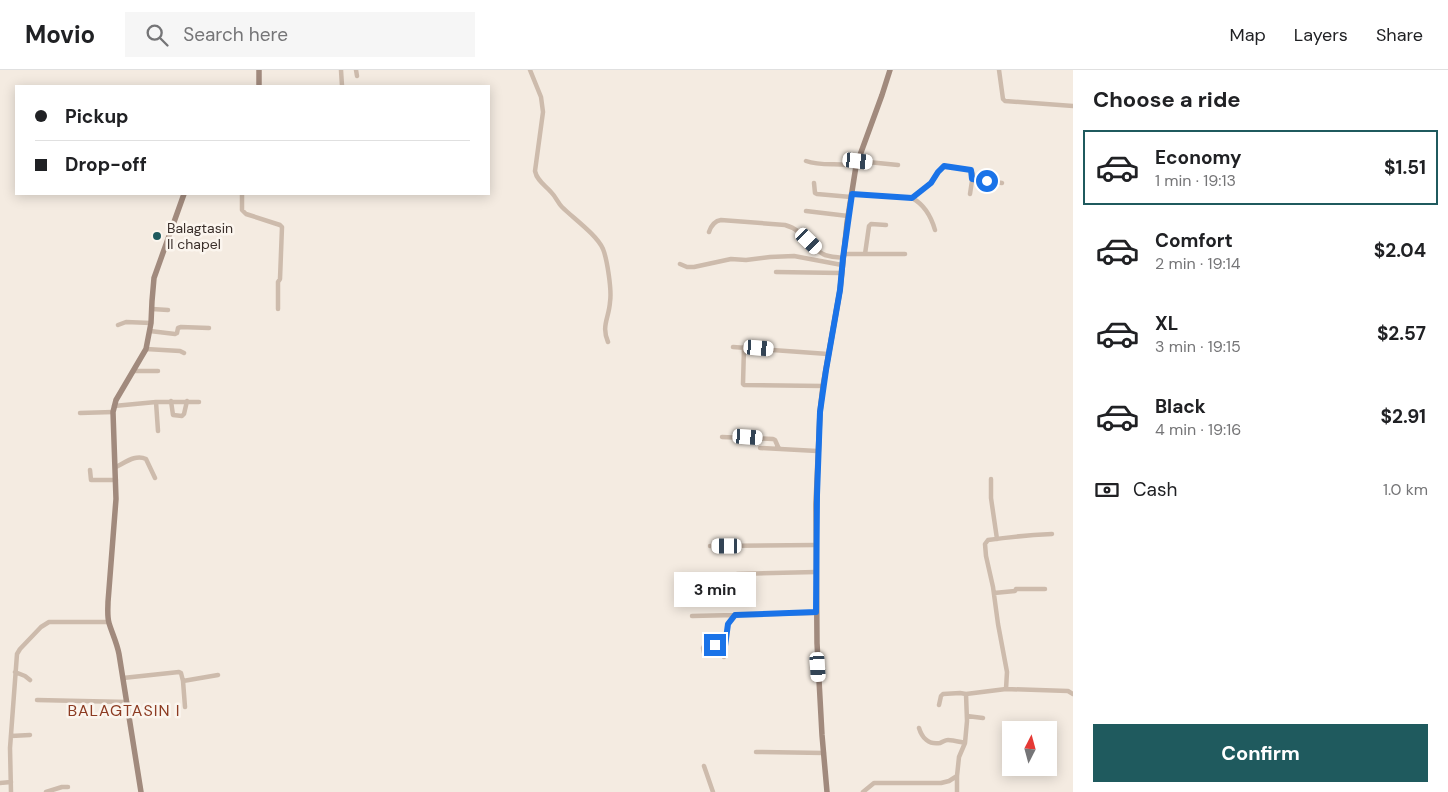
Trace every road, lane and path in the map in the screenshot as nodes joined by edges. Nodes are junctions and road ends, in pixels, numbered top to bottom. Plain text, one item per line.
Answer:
1 (259, 70) edge
2 (340, 70) edge
3 (356, 70) edge
4 (530, 70) edge
5 (890, 70) edge
6 (1000, 70) edge
7 (357, 76) dead end
8 (259, 85) edge
9 (342, 85) edge
10 (1073, 106) edge
11 (806, 162) dead end
12 (857, 164) junction
13 (898, 166) dead end
14 (972, 179) junction
15 (814, 183) dead end
16 (1002, 183) dead end
17 (970, 194) dead end
18 (184, 195) edge
19 (242, 195) edge
20 (852, 196) junction
21 (912, 198) junction
22 (806, 211) dead end
23 (848, 216) junction
24 (886, 226) dead end
25 (935, 230) dead end
26 (709, 232) dead end
27 (865, 254) junction
28 (905, 254) dead end
29 (843, 256) junction
30 (680, 264) dead end
31 (842, 265) junction
32 (776, 272) dead end
33 (841, 273) junction
34 (152, 308) junction
35 (278, 309) dead end
36 (168, 310) dead end
37 (151, 323) junction
38 (118, 325) dead end
39 (209, 328) dead end
40 (150, 331) junction
41 (608, 342) dead end
42 (733, 347) dead end
43 (744, 347) junction
44 (146, 349) junction
45 (184, 353) dead end
46 (828, 354) junction
47 (134, 371) junction
48 (158, 371) dead end
49 (823, 386) junction
50 (171, 401) junction
51 (156, 402) junction
52 (187, 402) junction
53 (199, 402) dead end
54 (114, 409) junction
55 (80, 413) dead end
56 (158, 431) dead end
57 (722, 437) dead end
58 (760, 448) dead end
59 (779, 449) junction
60 (818, 451) junction
61 (116, 467) junction
62 (90, 470) dead end
63 (155, 478) dead end
64 (991, 479) dead end
65 (116, 480) junction
66 (1052, 534) dead end
67 (997, 539) junction
68 (816, 545) junction
69 (710, 546) dead end
70 (816, 572) junction
71 (737, 574) dead end
72 (1045, 589) dead end
73 (994, 593) junction
74 (816, 612) junction
75 (735, 615) junction
76 (692, 616) dead end
77 (109, 622) junction
78 (725, 646) junction
79 (704, 653) dead end
80 (724, 657) dead end
81 (15, 672) junction
82 (218, 675) dead end
83 (123, 678) junction
84 (30, 680) dead end
85 (183, 681) junction
86 (1006, 689) junction
87 (966, 694) junction
88 (1073, 694) edge
89 (36, 700) dead end
90 (127, 702) junction
91 (940, 705) dead end
92 (185, 707) dead end
93 (967, 716) junction
94 (983, 718) dead end
95 (919, 728) dead end
96 (30, 735) dead end
97 (11, 736) junction
98 (965, 743) junction
99 (756, 752) dead end
100 (824, 753) junction
101 (704, 766) dead end
102 (956, 776) junction
103 (11, 782) junction
104 (0, 783) edge
105 (68, 787) dead end
106 (11, 792) edge
107 (46, 792) edge
108 (141, 792) edge
109 (713, 792) edge
110 (828, 792) edge
111 (864, 792) edge
112 (957, 792) edge

1 - 8 street
2 - 9 street
3 - 7 street
4 - 41 street
5 - 12 street
6 - 10 street
11 - 12 street
12 - 13 street
12 - 20 street
14 - 16 street
14 - 17 street
14 - 21 street
15 - 20 street
18 - 34 street
19 - 35 street
20 - 21 street
20 - 23 street
21 - 25 street
22 - 23 street
23 - 29 street
24 - 27 street
26 - 29 street
27 - 28 street
27 - 29 street
29 - 31 street
30 - 31 street
31 - 33 street
32 - 33 street
33 - 46 street
34 - 36 street
34 - 37 street
37 - 38 street
37 - 40 street
39 - 40 street
40 - 44 street
42 - 43 street
43 - 46 street
43 - 49 street
44 - 45 street
44 - 47 street
46 - 49 street
47 - 48 street
47 - 54 street
49 - 60 street
50 - 51 street
50 - 52 street
50 - 52 street
51 - 54 street
51 - 56 street
52 - 53 street
54 - 55 street
54 - 61 street
57 - 59 street
58 - 59 street
59 - 60 street
60 - 68 street
61 - 63 street
61 - 65 street
62 - 65 street
64 - 67 street
65 - 77 street
66 - 67 street
67 - 73 street
68 - 69 street
68 - 70 street
70 - 71 street
70 - 74 street
72 - 73 street
73 - 86 street
74 - 75 street
74 - 100 street
75 - 76 street
75 - 78 street
77 - 81 street
77 - 83 street
78 - 79 street
78 - 80 street
81 - 84 street
81 - 97 street
82 - 85 street
83 - 85 street
83 - 90 street
85 - 92 street
86 - 87 street
86 - 88 street
87 - 91 street
87 - 93 street
89 - 90 street
90 - 108 street
93 - 94 street
93 - 98 street
95 - 98 street
96 - 97 street
97 - 103 street
98 - 102 street
99 - 100 street
100 - 110 street
101 - 109 street
102 - 111 street
102 - 112 street
103 - 104 street
103 - 106 street
105 - 107 street

